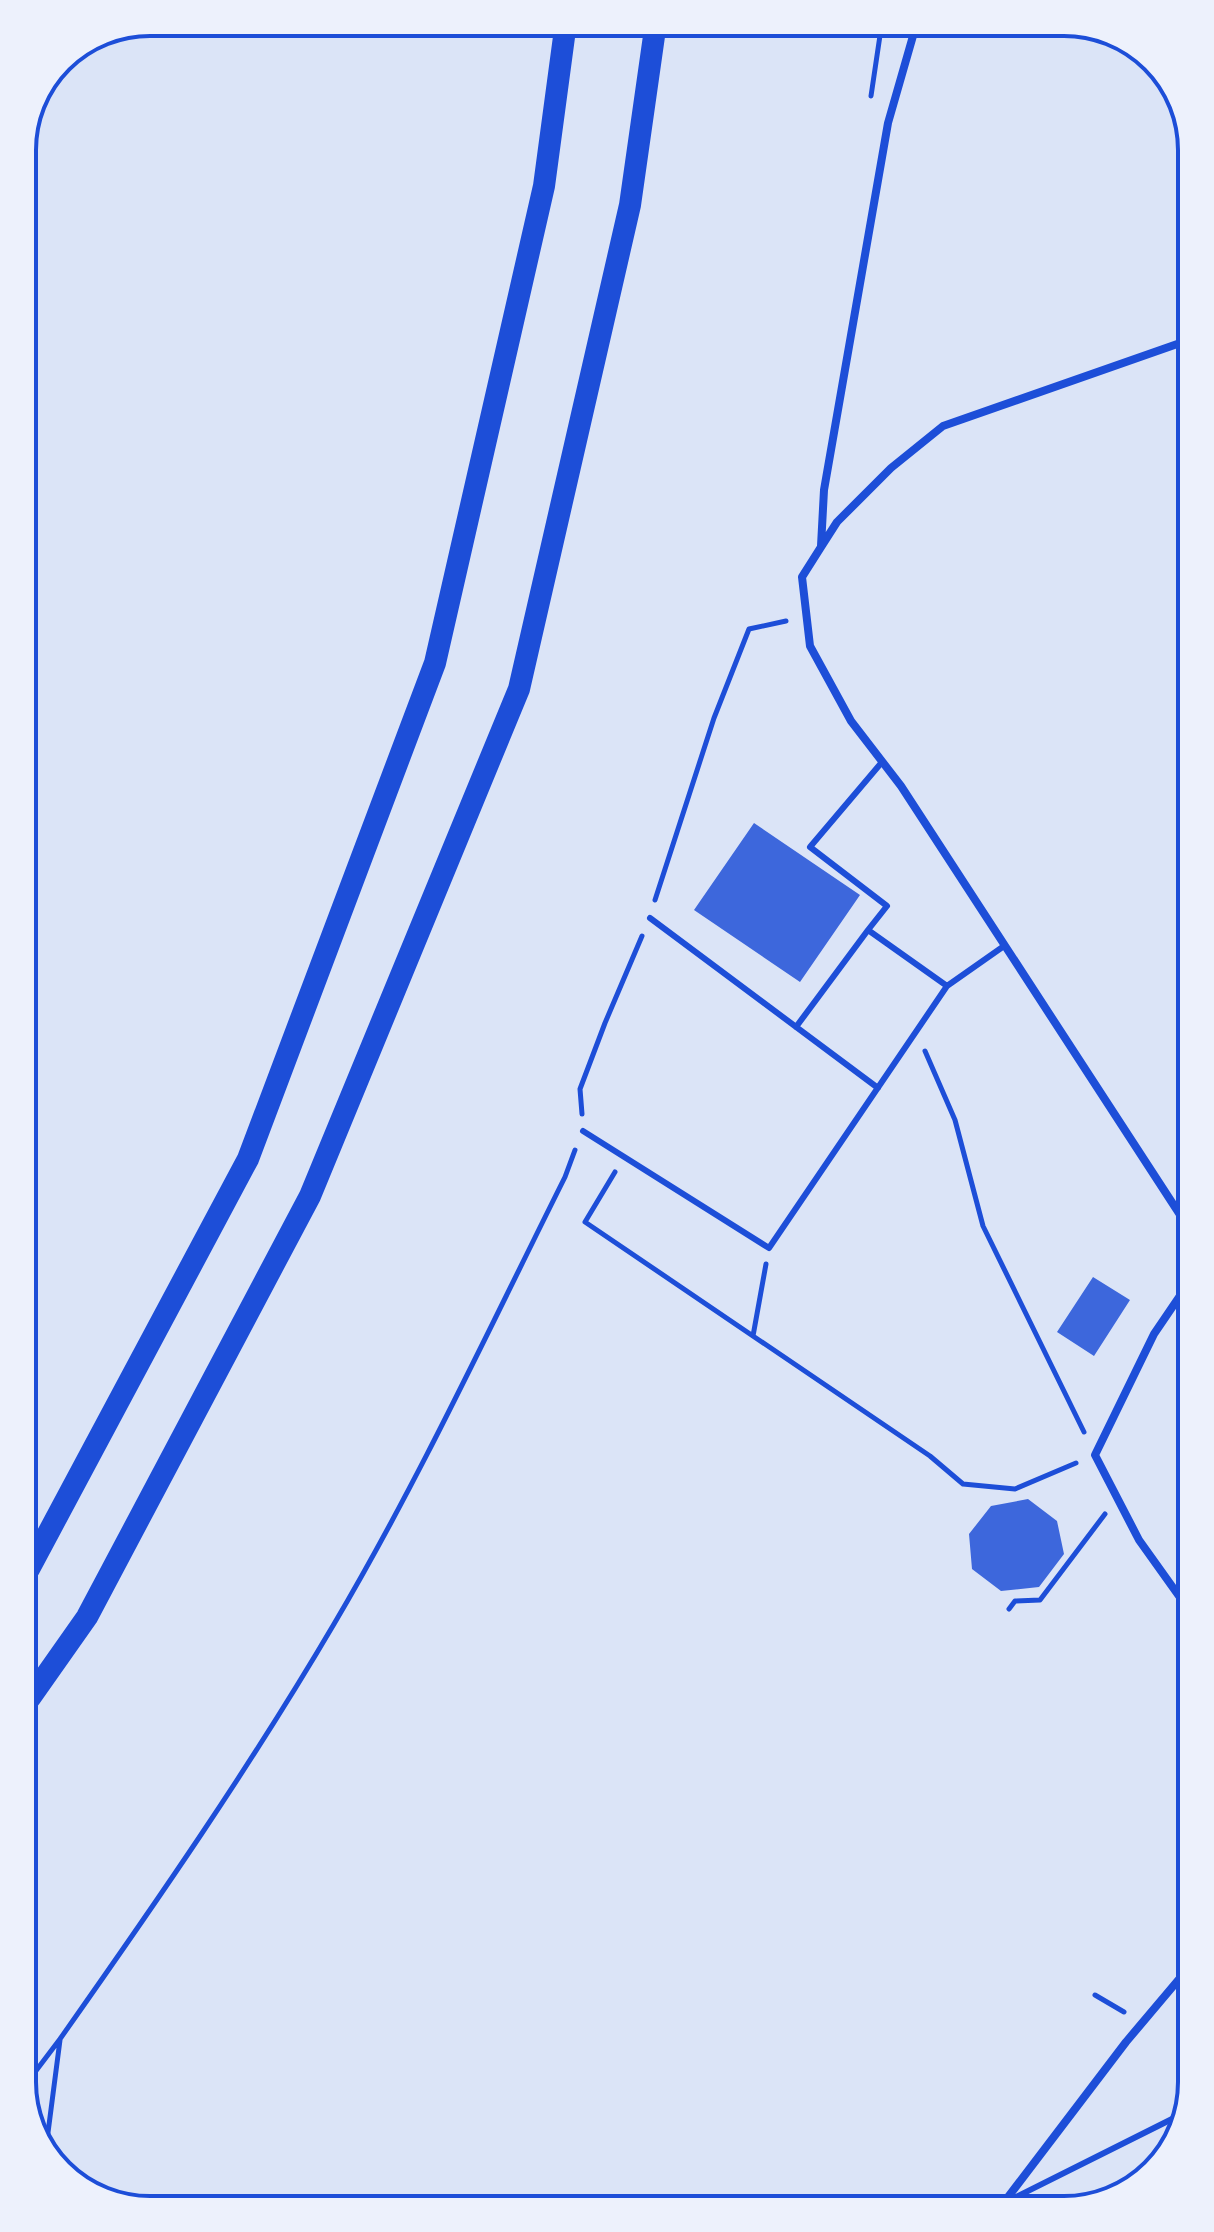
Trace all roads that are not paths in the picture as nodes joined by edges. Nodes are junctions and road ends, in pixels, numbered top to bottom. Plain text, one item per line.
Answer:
1 (564, 36) edge
2 (654, 36) edge
3 (913, 36) edge
4 (1178, 344) edge
5 (821, 547) junction
6 (882, 762) junction
7 (650, 918) road end
8 (868, 930) junction
9 (1004, 946) junction
10 (947, 986) junction
11 (796, 1027) junction
12 (878, 1088) junction
13 (583, 1131) road end
14 (1178, 1212) edge
15 (1178, 1299) edge
16 (36, 1556) edge
17 (1178, 1595) edge
18 (36, 1689) edge
19 (1178, 1980) edge
20 (1172, 2119) edge
21 (1010, 2196) edge
22 (1016, 2196) edge

1 - 16 highway
2 - 18 highway
3 - 5 street
4 - 5 street
5 - 6 street
6 - 8 lane
6 - 9 street
7 - 11 lane
8 - 10 lane
8 - 11 lane
9 - 10 lane
9 - 14 street
10 - 12 lane
11 - 12 lane
12 - 13 lane
15 - 17 street
19 - 21 street
20 - 22 lane

